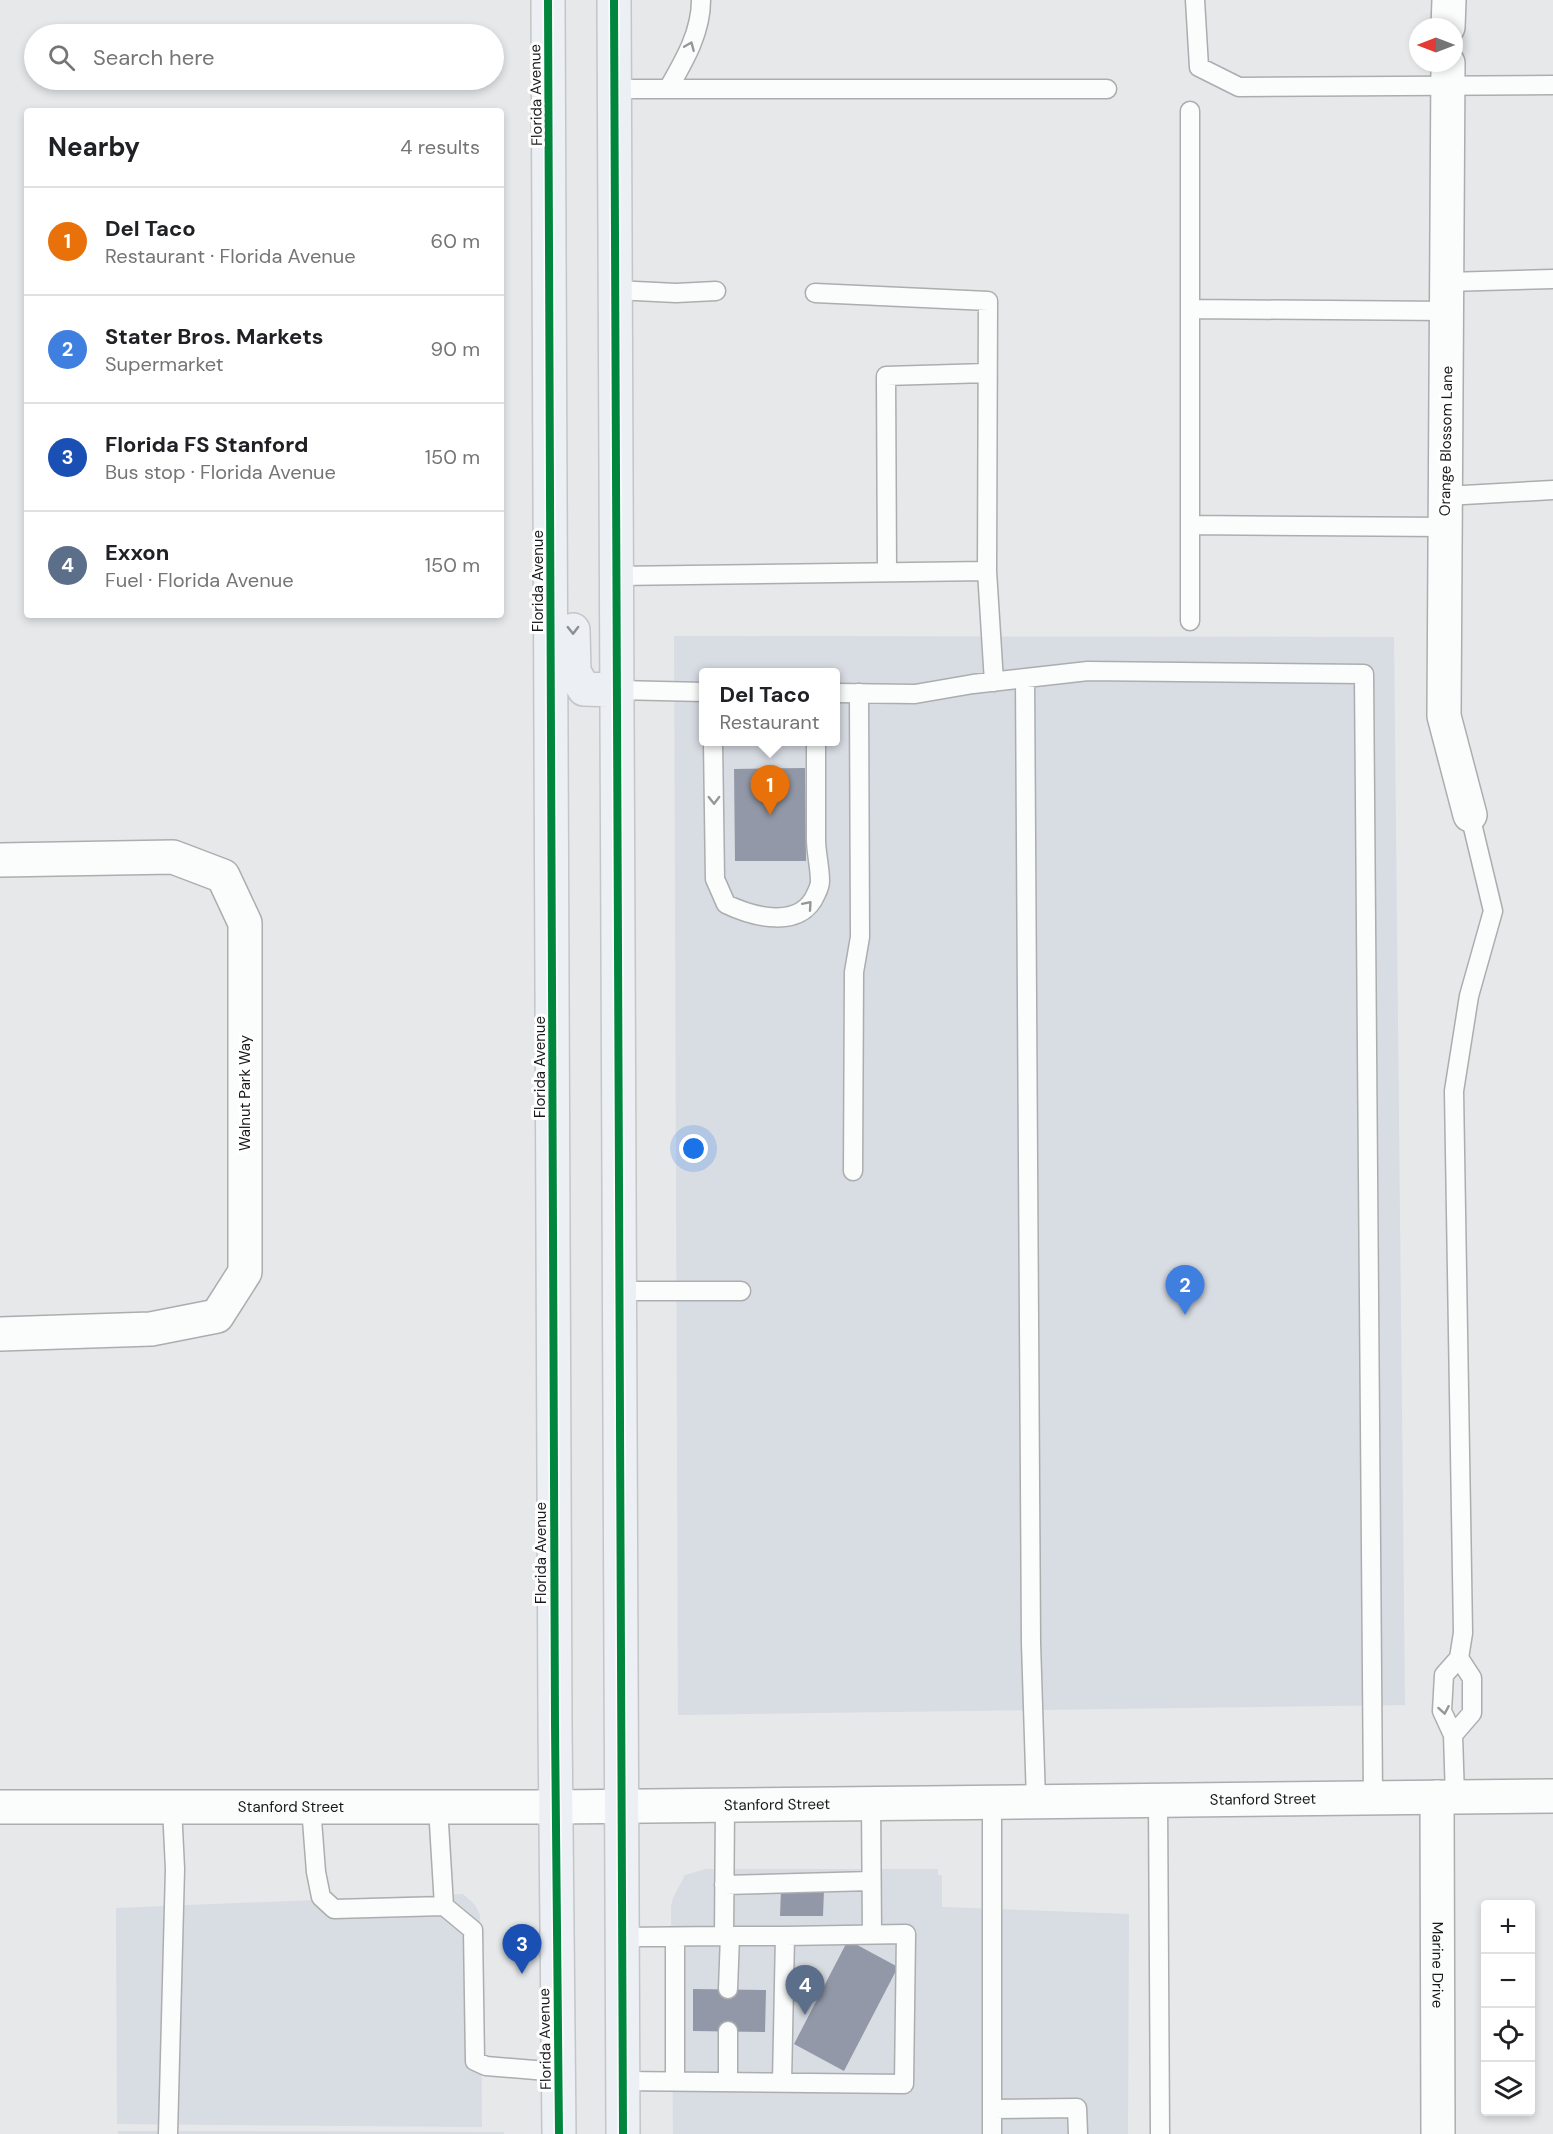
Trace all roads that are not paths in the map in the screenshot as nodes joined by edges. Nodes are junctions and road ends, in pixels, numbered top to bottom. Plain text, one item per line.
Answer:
1 (548, 0) edge
2 (614, 0) edge
3 (701, 0) edge
4 (1195, 0) edge
5 (1449, 0) edge
6 (1449, 18) edge
7 (1448, 74) edge
8 (1553, 84) edge
9 (615, 89) junction
10 (668, 89) junction
11 (1107, 89) dead end
12 (1190, 111) dead end
13 (1553, 279) edge
14 (615, 290) junction
15 (716, 291) dead end
16 (815, 293) dead end
17 (1447, 297) junction
18 (1190, 309) junction
19 (987, 372) junction
20 (551, 384) junction
21 (1553, 490) edge
22 (1445, 512) junction
23 (1190, 525) junction
24 (987, 571) junction
25 (887, 572) junction
26 (617, 576) junction
27 (1190, 621) dead end
28 (1025, 678) junction
29 (994, 682) junction
30 (617, 690) junction
31 (699, 692) edge
32 (840, 693) edge
33 (859, 693) junction
34 (713, 746) edge
35 (816, 746) edge
36 (1470, 815) joint
37 (0, 860) edge
38 (853, 1171) dead end
39 (619, 1291) junction
40 (741, 1291) dead end
41 (0, 1334) edge
42 (1459, 1658) junction
43 (1453, 1735) junction
44 (1553, 1796) edge
45 (1446, 1797) junction
46 (1373, 1798) junction
47 (1158, 1800) junction
48 (1036, 1801) junction
49 (992, 1802) junction
50 (871, 1803) junction
51 (725, 1804) junction
52 (621, 1806) junction
53 (0, 1807) edge
54 (172, 1807) junction
55 (311, 1807) junction
56 (438, 1807) junction
57 (556, 1807) junction
58 (871, 1881) junction
59 (724, 1885) junction
60 (444, 1906) junction
61 (872, 1934) junction
62 (675, 1936) junction
63 (727, 1936) junction
64 (785, 1936) junction
65 (622, 1937) junction
66 (728, 1989) dead end
67 (728, 2031) dead end
68 (559, 2072) junction
69 (622, 2081) junction
70 (675, 2081) junction
71 (728, 2082) junction
72 (782, 2082) junction
73 (992, 2109) junction
74 (168, 2134) edge
75 (559, 2134) edge
76 (623, 2134) edge
77 (992, 2134) edge
78 (1078, 2134) edge
79 (1160, 2134) edge
80 (1438, 2134) edge

1 - 20 main road, Florida Avenue
2 - 9 main road
10 -> 3 lane
4 - 7 lane
5 - 6 street
7 - 8 lane
7 - 17 street, Orange Blossom Lane
9 - 10 lane
9 - 14 main road
10 - 11 lane
12 - 18 lane
13 - 17 lane
14 - 15 lane
14 - 26 main road
16 - 19 lane
17 - 18 lane
17 - 22 street, Orange Blossom Lane
18 - 23 lane
19 - 24 lane
19 - 25 lane
20 -> 30 main road
20 - 57 main road, Florida Avenue
21 - 22 lane
22 - 23 lane
22 - 36 street, Orange Blossom Lane
23 - 27 lane
24 - 25 lane
24 - 29 lane
25 - 26 lane
26 - 30 main road
28 - 29 lane
28 - 46 lane
28 - 48 lane
29 - 33 lane
30 - 31 lane
30 - 39 main road
32 - 33 lane
33 - 38 lane
34 -> 35 lane
36 - 42 lane
37 - 41 street, Walnut Park Way
39 - 40 lane
39 - 52 main road
42 -> 43 lane
42 - 43 lane
43 - 45 lane
44 - 45 street, Stanford Street
45 - 46 street, Stanford Street
45 - 80 street, Marine Drive
46 - 47 street, Stanford Street
47 - 48 street, Stanford Street
47 - 79 lane
48 - 49 street, Stanford Street
49 - 50 street, Stanford Street
49 - 73 lane
50 - 51 street, Stanford Street
50 - 58 lane
51 - 52 street, Stanford Street
51 - 59 lane
52 - 57 street, Stanford Street
52 - 65 main road
53 - 54 street, Stanford Street
54 - 55 street, Stanford Street
54 - 74 lane
55 - 56 street, Stanford Street
55 - 60 lane
56 - 57 street, Stanford Street
56 - 60 lane
57 - 68 main road, Florida Avenue
58 - 59 lane
58 - 61 lane
59 - 63 lane
60 - 68 lane
61 - 64 lane
61 - 72 lane
62 - 63 lane
62 - 65 lane
62 - 70 lane
63 - 64 lane
63 - 66 lane
64 - 72 lane
65 - 69 main road
67 - 71 lane
68 - 75 main road, Florida Avenue
69 - 70 lane
69 - 76 main road
70 - 71 lane
71 - 72 lane
73 - 77 lane
73 - 78 lane

